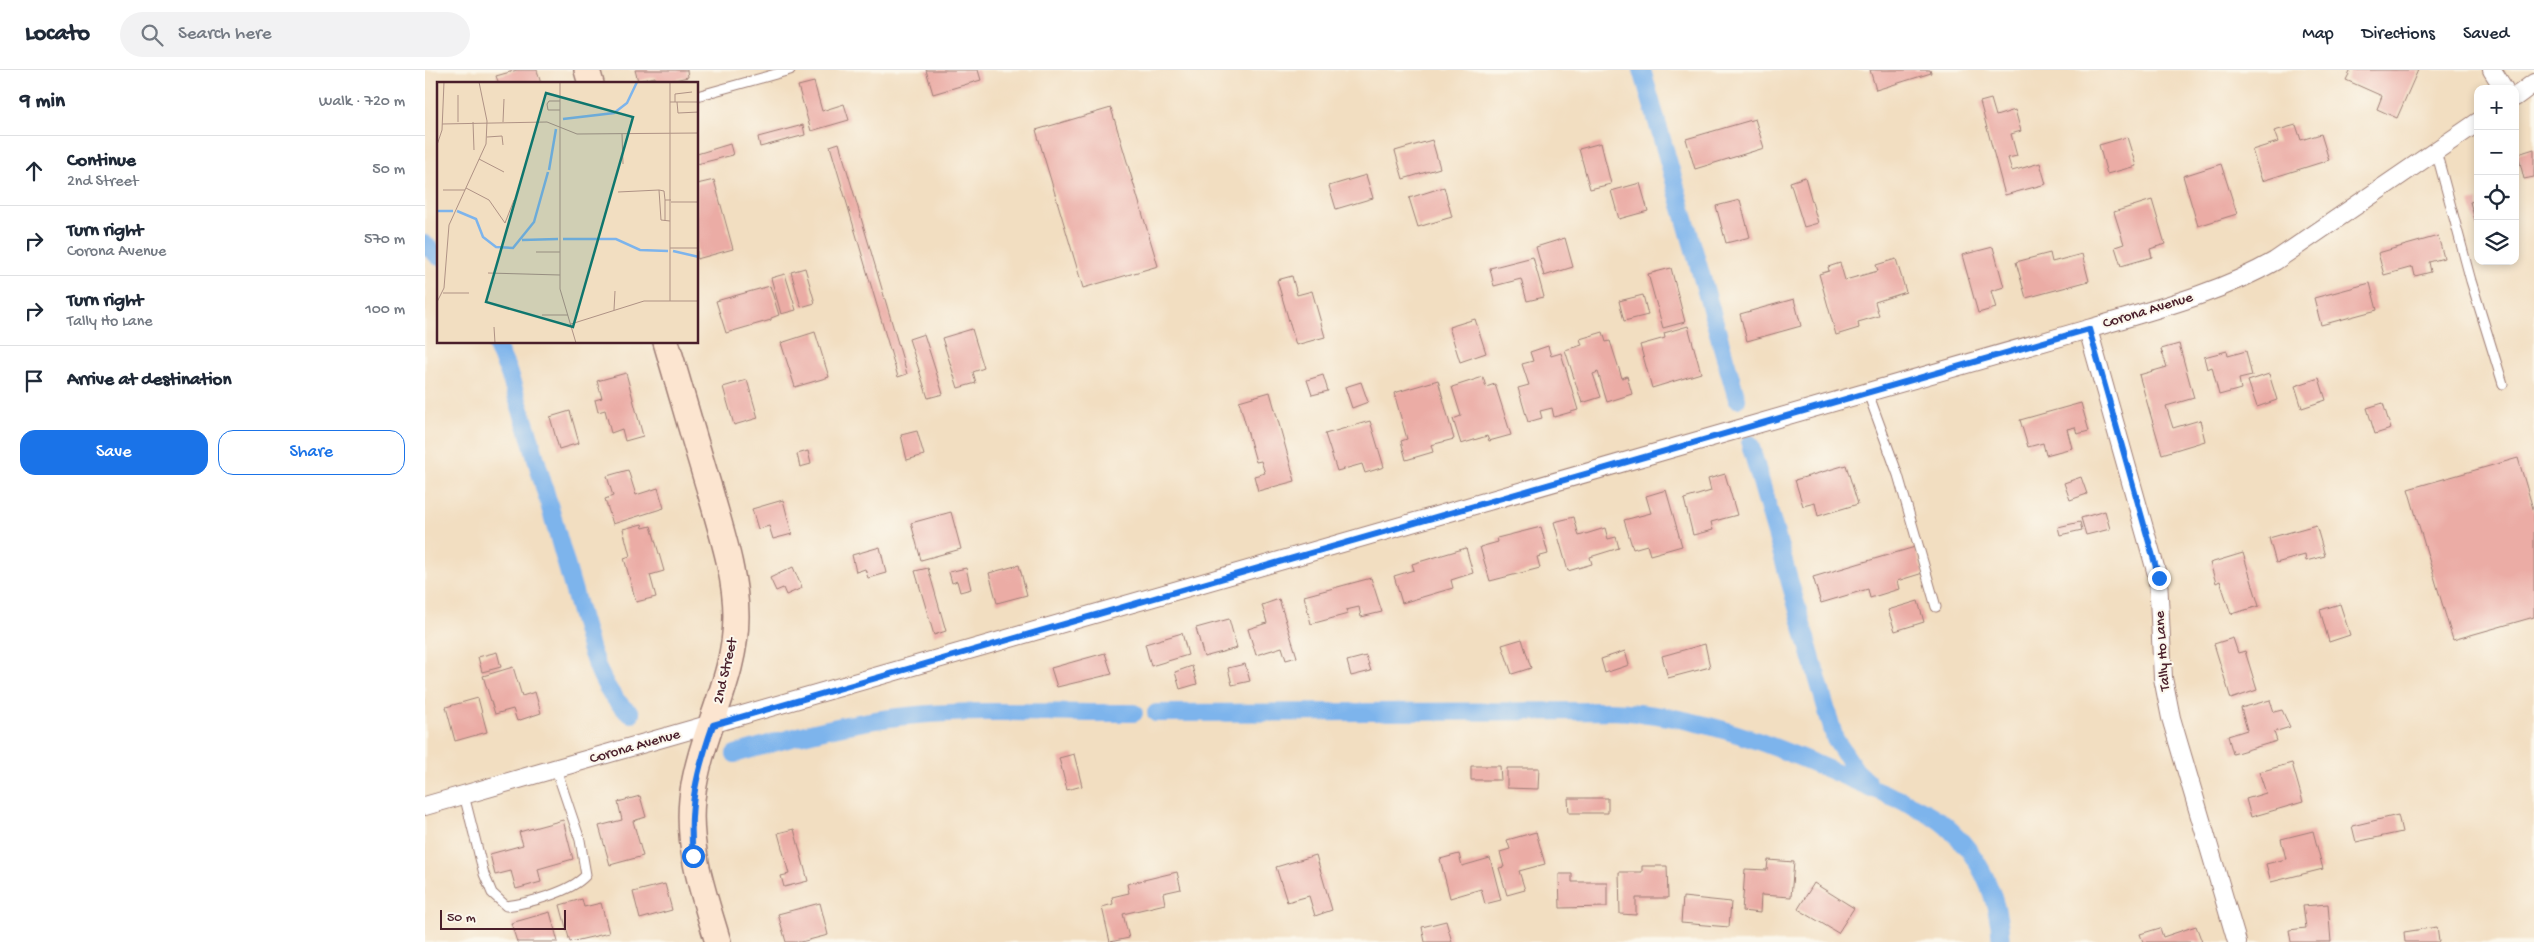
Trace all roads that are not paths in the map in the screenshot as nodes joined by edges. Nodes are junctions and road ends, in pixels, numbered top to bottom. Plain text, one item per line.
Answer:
1 (790, 70) edge
2 (2492, 70) edge
3 (2534, 83) edge
4 (2501, 85) edge
5 (2519, 93) edge
6 (699, 95) edge
7 (2474, 125) edge
8 (2436, 151) junction
9 (2089, 329) junction
10 (667, 344) edge
11 (2503, 384) dead end
12 (1868, 393) junction
13 (1936, 607) dead end
14 (713, 725) junction
15 (556, 769) junction
16 (464, 795) junction
17 (425, 806) edge
18 (718, 942) edge
19 (2237, 942) edge

1 - 6 lane
2 - 4 street
3 - 5 street
7 - 8 street, Corona Avenue
8 - 9 street, Corona Avenue
8 - 11 lane
9 - 12 street, Corona Avenue
9 - 19 street, Tally Ho Lane
10 - 14 street, 2nd Street
12 - 13 lane
12 - 14 street, Corona Avenue
14 - 15 street, Corona Avenue
14 - 18 street, 2nd Street
15 - 16 street, Corona Avenue
15 - 16 lane
16 - 17 street, Corona Avenue

